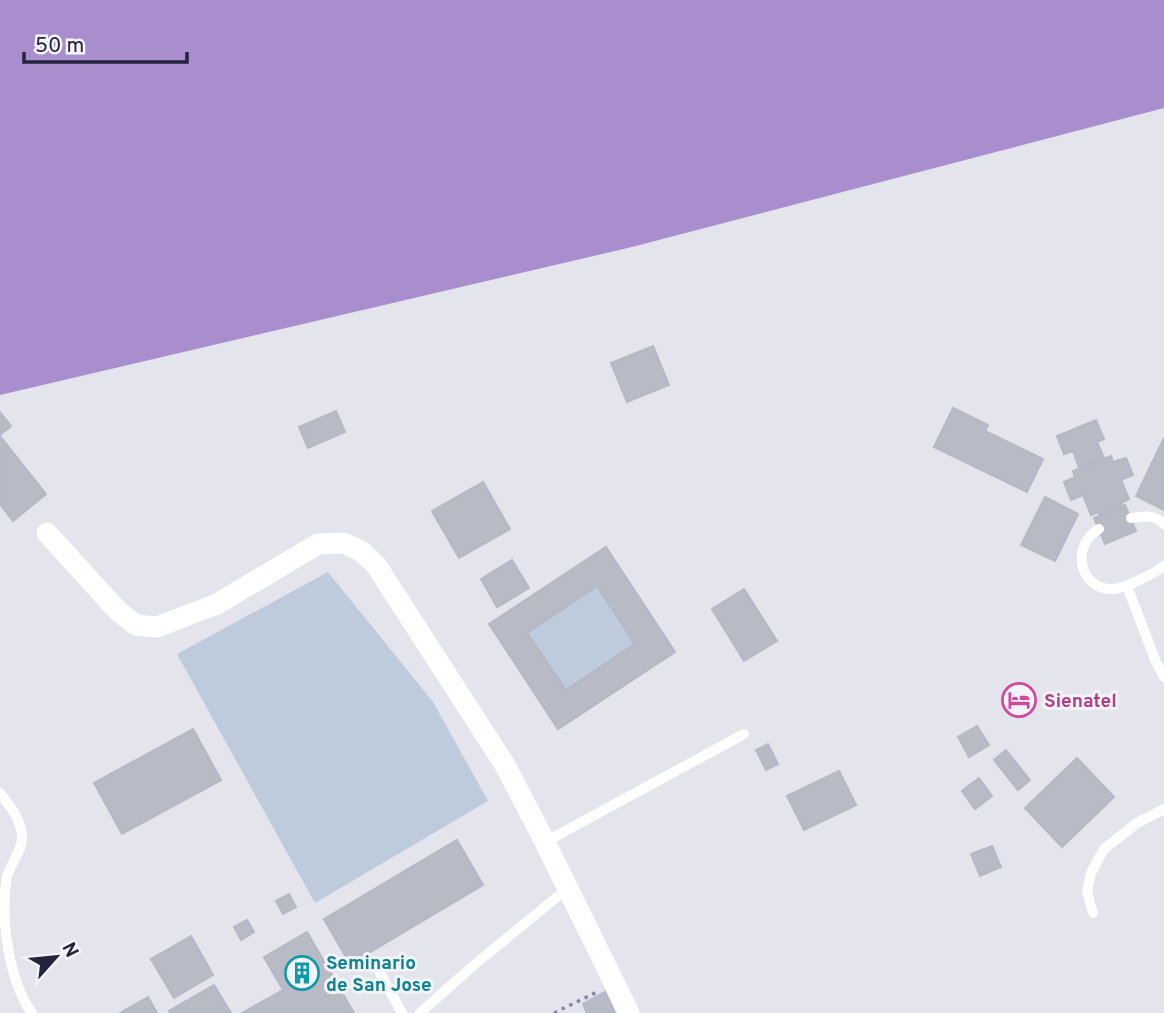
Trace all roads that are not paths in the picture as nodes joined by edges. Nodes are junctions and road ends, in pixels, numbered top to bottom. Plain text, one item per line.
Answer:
1 (1131, 518) dead end
2 (1164, 524) edge
3 (1099, 529) dead end
4 (47, 533) dead end
5 (1163, 568) edge
6 (1126, 586) junction
7 (1164, 677) edge
8 (744, 734) dead end
9 (0, 793) edge
10 (1164, 809) edge
11 (545, 842) junction
12 (568, 888) junction
13 (1093, 913) dead end
14 (379, 971) dead end
15 (32, 1013) edge
16 (402, 1013) edge
17 (420, 1013) edge
18 (629, 1013) edge

1 - 2 lane
3 - 6 lane
4 - 11 street
5 - 6 lane
6 - 7 lane
8 - 11 lane
9 - 15 lane
10 - 13 lane
11 - 12 street
12 - 17 lane
12 - 18 street
14 - 16 lane

